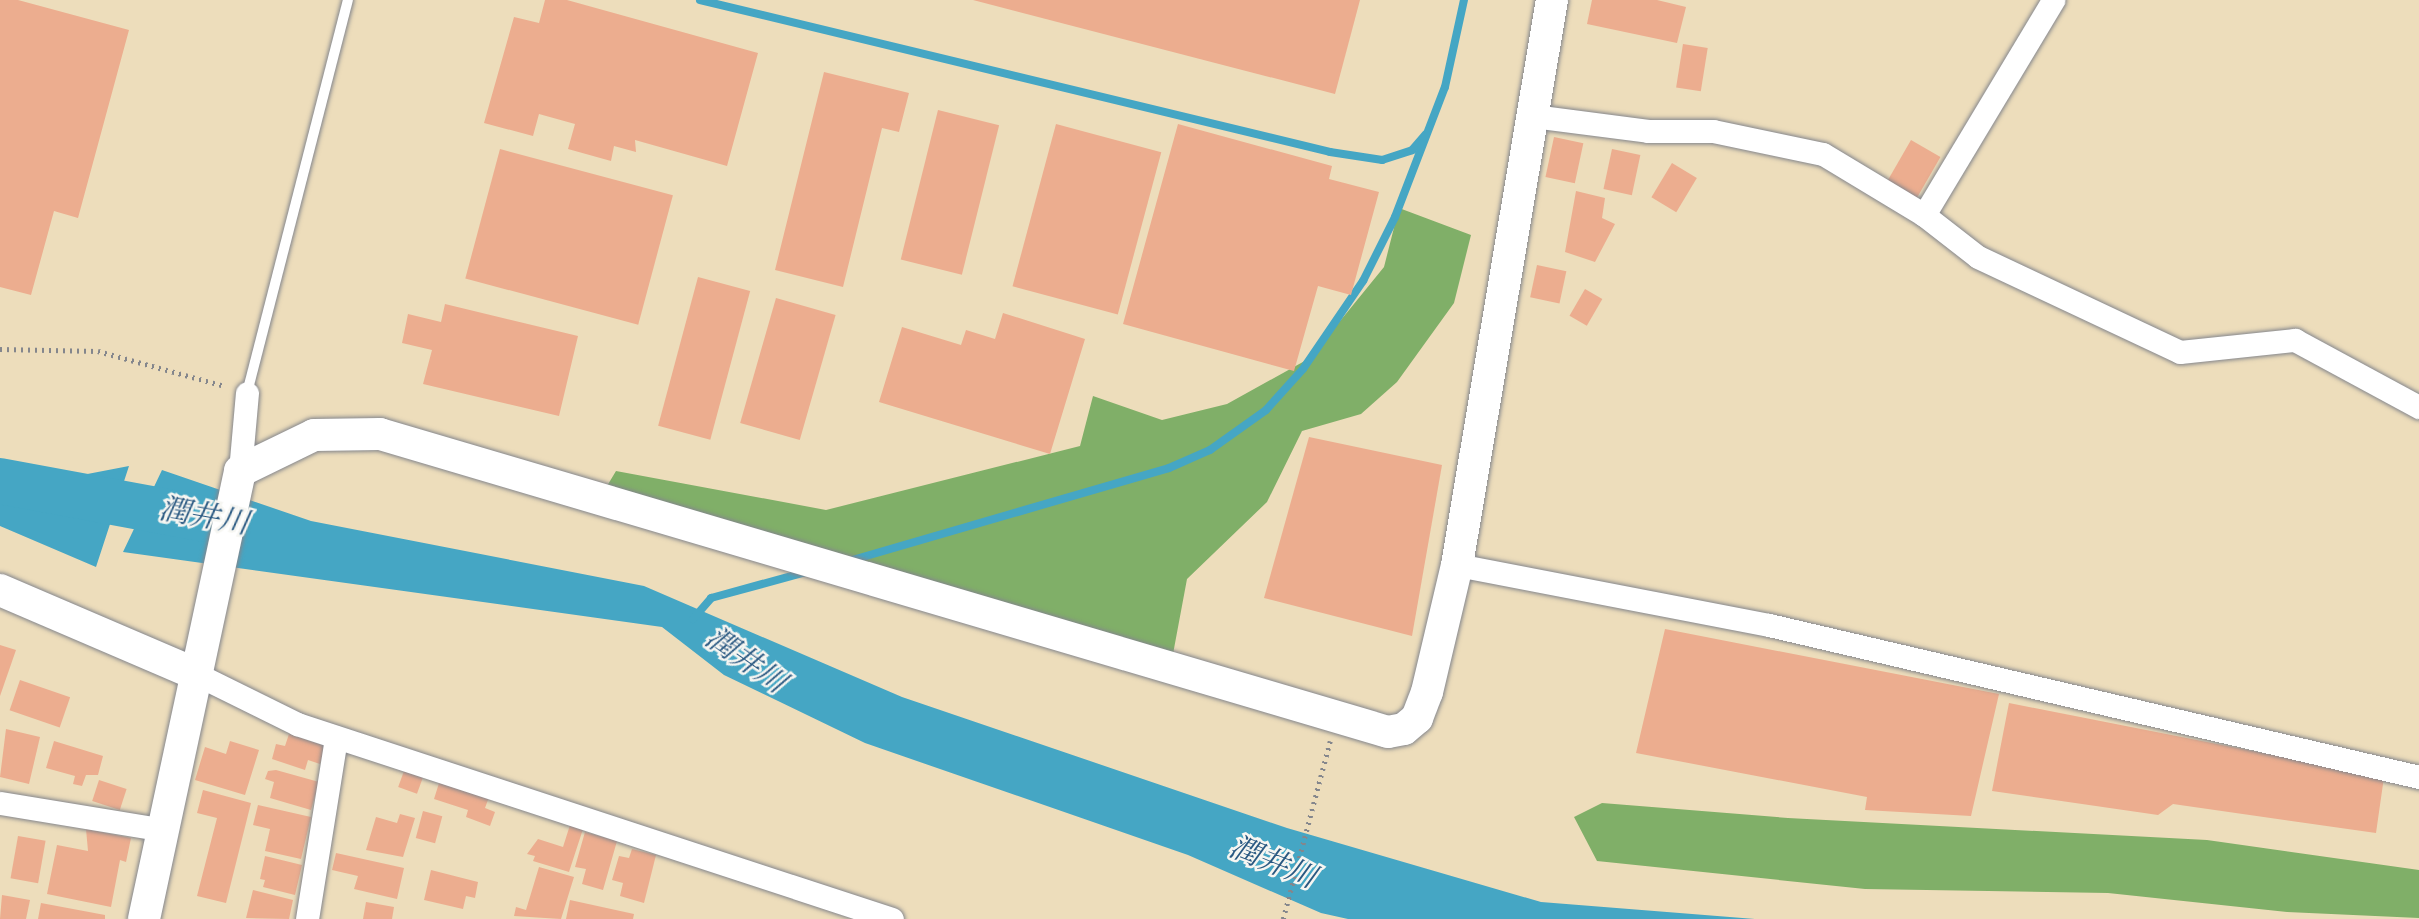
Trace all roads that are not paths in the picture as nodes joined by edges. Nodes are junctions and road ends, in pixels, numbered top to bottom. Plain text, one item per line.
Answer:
1 (348, 0) edge
2 (1552, 0) edge
3 (2053, 0) edge
4 (1533, 116) junction
5 (1924, 215) junction
6 (247, 393) joint
7 (2419, 407) edge
8 (240, 471) junction
9 (1457, 565) junction
10 (0, 590) edge
11 (196, 674) junction
12 (336, 737) junction
13 (2419, 777) edge
14 (0, 803) edge
15 (165, 830) junction
16 (144, 919) edge
17 (307, 919) edge
18 (892, 919) edge

1 - 6 lane
2 - 4 street
3 - 5 street
4 - 5 street
4 - 9 street
5 - 7 street
6 - 8 street
8 - 9 street
8 - 11 street
9 - 13 street
10 - 11 street
11 - 12 street
11 - 15 street
12 - 17 street
12 - 18 street
14 - 15 street
15 - 16 street

